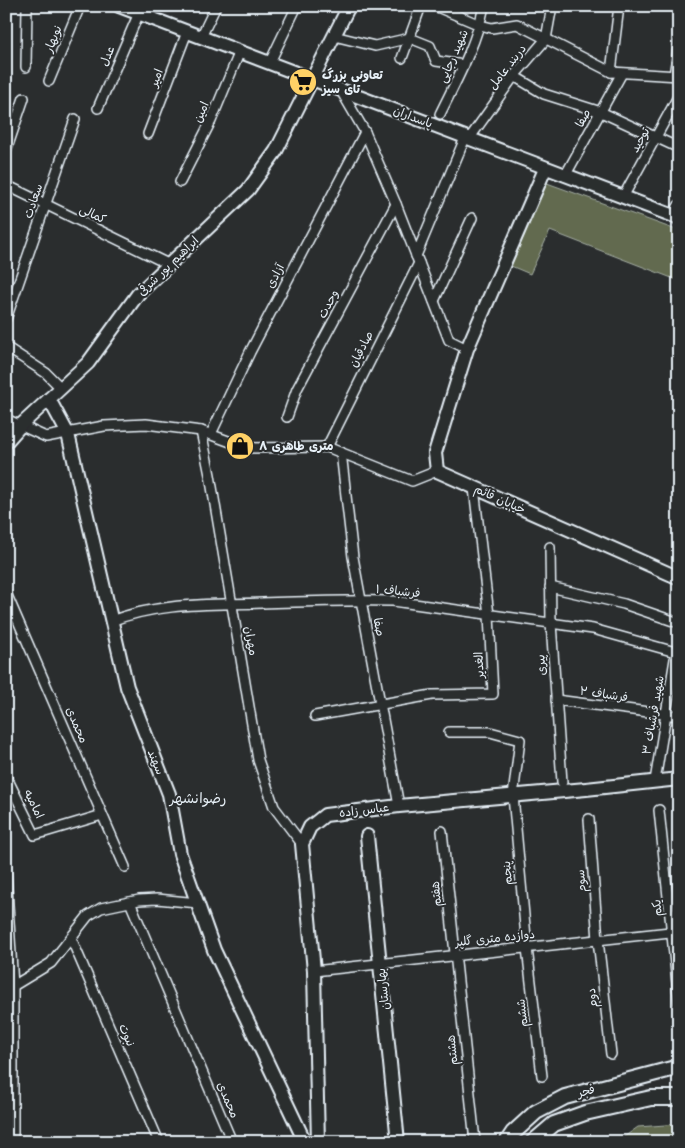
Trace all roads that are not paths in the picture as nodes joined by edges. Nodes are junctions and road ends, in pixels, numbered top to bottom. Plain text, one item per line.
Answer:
1 (27, 6) edge
2 (80, 6) edge
3 (119, 6) edge
4 (216, 6) edge
5 (297, 6) edge
6 (349, 6) edge
7 (421, 6) edge
8 (435, 6) edge
9 (484, 6) edge
10 (552, 6) edge
11 (619, 6) edge
12 (140, 10) edge
13 (480, 25) junction
14 (187, 32) junction
15 (334, 36) junction
16 (202, 37) junction
17 (410, 38) junction
18 (546, 39) junction
19 (679, 42) edge
20 (240, 51) junction
21 (402, 58) dead end
22 (270, 62) junction
23 (464, 65) junction
24 (26, 66) dead end
25 (611, 72) junction
26 (622, 72) junction
27 (514, 76) junction
28 (676, 76) edge
29 (313, 79) junction
30 (49, 81) dead end
31 (340, 89) junction
32 (679, 95) edge
33 (24, 98) dead end
34 (98, 108) dead end
35 (601, 112) junction
36 (440, 114) dead end
37 (74, 119) dead end
38 (365, 132) junction
39 (148, 134) dead end
40 (656, 137) junction
41 (467, 138) junction
42 (679, 148) edge
43 (6, 151) edge
44 (545, 169) junction
45 (565, 176) junction
46 (180, 182) dead end
47 (6, 184) edge
48 (623, 197) junction
49 (46, 204) junction
50 (396, 204) junction
51 (677, 213) edge
52 (472, 218) dead end
53 (417, 259) junction
54 (168, 264) junction
55 (434, 301) junction
56 (6, 319) edge
57 (6, 347) edge
58 (467, 350) junction
59 (61, 388) junction
60 (49, 399) junction
61 (287, 417) dead end
62 (6, 419) edge
63 (21, 425) junction
64 (201, 431) junction
65 (68, 434) junction
66 (211, 434) junction
67 (6, 442) edge
68 (326, 447) junction
69 (341, 452) junction
70 (437, 471) junction
71 (474, 488) junction
72 (550, 547) dead end
73 (679, 578) edge
74 (550, 587) junction
75 (6, 593) edge
76 (361, 600) junction
77 (232, 604) junction
78 (489, 615) junction
79 (111, 620) junction
80 (551, 623) junction
81 (679, 623) edge
82 (678, 653) edge
83 (556, 700) junction
84 (380, 703) junction
85 (665, 715) junction
86 (315, 716) dead end
87 (679, 716) edge
88 (449, 732) dead end
89 (6, 776) edge
90 (679, 779) edge
91 (655, 781) junction
92 (562, 782) dead end
93 (513, 796) junction
94 (399, 806) junction
95 (659, 810) dead end
96 (102, 815) junction
97 (588, 819) dead end
98 (442, 831) dead end
99 (367, 836) dead end
100 (302, 844) junction
101 (124, 867) dead end
102 (6, 872) edge
103 (130, 902) junction
104 (198, 903) junction
105 (675, 931) edge
106 (71, 938) junction
107 (598, 940) junction
108 (527, 948) junction
109 (455, 955) junction
110 (380, 963) junction
111 (314, 971) junction
112 (13, 986) junction
113 (679, 1003) edge
114 (611, 1054) dead end
115 (679, 1067) edge
116 (542, 1076) dead end
117 (679, 1098) edge
118 (474, 1141) edge
119 (13, 1142) edge
120 (159, 1142) edge
121 (232, 1142) edge
122 (305, 1142) edge
123 (318, 1142) edge
124 (398, 1142) edge
125 (507, 1142) edge
126 (533, 1142) edge

1 - 24 street
2 - 30 street, نوبهار
3 - 12 street, پاسداران
4 - 16 street
5 - 22 street
6 - 15 street, ابراهیم پور شرقی
7 - 17 street
8 - 13 street
9 - 13 street, شهید رجایی
10 - 18 street
11 - 25 street
12 - 14 street, پاسداران
12 - 34 street, عدل
13 - 18 street
13 - 23 street, شهید رجایی
14 - 16 street, پاسداران
14 - 39 street, امیر
15 - 17 street
15 - 29 street, ابراهیم پور شرقی
16 - 20 street, پاسداران
17 - 21 street
17 - 23 street
18 - 25 street
18 - 27 street, دربند عامل
19 - 28 street
20 - 22 street, پاسداران
20 - 46 street, امین
22 - 29 street, پاسداران
23 - 36 street, شهید رجایی
25 - 26 street
26 - 28 street
26 - 35 street, صفا
27 - 35 street
27 - 41 street, دربند عامل
29 - 31 street, پاسداران
29 - 54 street, ابراهیم پور شرقی
31 - 38 street
31 - 41 street, پاسداران
32 - 40 street, توحید
33 - 43 street
35 - 40 street
35 - 45 street, صفا
37 - 49 street, سعادت
38 - 50 street
38 - 66 street, آزادی
40 - 42 street
40 - 48 street, توحید
41 - 44 street, پاسداران
41 - 53 street, دربند عامل
44 - 45 street, پاسداران
44 - 58 street
45 - 48 street, پاسداران
47 - 49 street, کمالی
48 - 51 street, پاسداران
49 - 54 street, کمالی
49 - 56 street, سعادت
50 - 53 street
50 - 61 street, وحدت
52 - 55 street
53 - 55 street
53 - 68 street, صادقیان
54 - 59 street, ابراهیم پور شرقی
55 - 58 street
57 - 59 street
58 - 70 street
59 - 60 street, ابراهیم پور شرقی
60 - 63 street, ابراهیم پور شرقی
60 - 65 street, سهند
62 - 63 street
63 - 65 street
63 - 67 street, ابراهیم پور شرقی
64 - 65 street
64 - 66 street
64 - 77 street, مهران
65 - 79 street, سهند
66 - 68 street
68 - 69 street
69 - 70 street
69 - 76 street, صفا
70 - 71 street, خیابان قائم
71 - 73 street, خیابان قائم
71 - 78 street, الغدیر
72 - 74 street, پیری
74 - 80 street, پیری
74 - 81 street
75 - 96 street, محمدی
76 - 77 street, فرشباف ۱
76 - 78 street, فرشباف ۱
76 - 84 street, صفا
77 - 79 street, فرشباف ۱
77 - 100 street, مهران
78 - 80 street, فرشباف ۱
78 - 84 street, الغدیر
79 - 104 street, سهند
80 - 82 street, فرشباف ۱
80 - 83 street, پیری
82 - 85 street, شهید فرشباف ۳
83 - 85 street, فرشباف ۲
83 - 92 street, پیری
84 - 86 street, الغدیر
84 - 94 street, صفا
85 - 87 street, فرشباف ۲
85 - 91 street, شهید فرشباف ۳
88 - 93 street, پنجم
89 - 96 street, امامیه
90 - 91 street, عباس زاده
91 - 93 street, عباس زاده
93 - 94 street, عباس زاده
93 - 108 street, پنجم
94 - 100 street, عباس زاده
95 - 105 street, یکم
96 - 101 street, محمدی
97 - 107 street, سوم
98 - 109 street, هفتم
99 - 110 street, بهارستان
100 - 111 street
102 - 112 street
103 - 104 street
103 - 106 street
103 - 121 street, محمدی
104 - 122 street, سهند
105 - 107 street, دوازده متری گلپر
105 - 113 street, یکم
106 - 112 street
106 - 120 street, نبوت
107 - 108 street, دوازده متری گلپر
107 - 114 street, دوم
108 - 109 street, دوازده متری گلپر
108 - 116 street, ششم
109 - 110 street, دوازده متری گلپر
109 - 118 street, هشتم
110 - 111 street, دوازده متری گلپر
110 - 124 street, بهارستان
111 - 123 street
112 - 119 street
115 - 125 main road, فجر
117 - 126 main road, فجر

